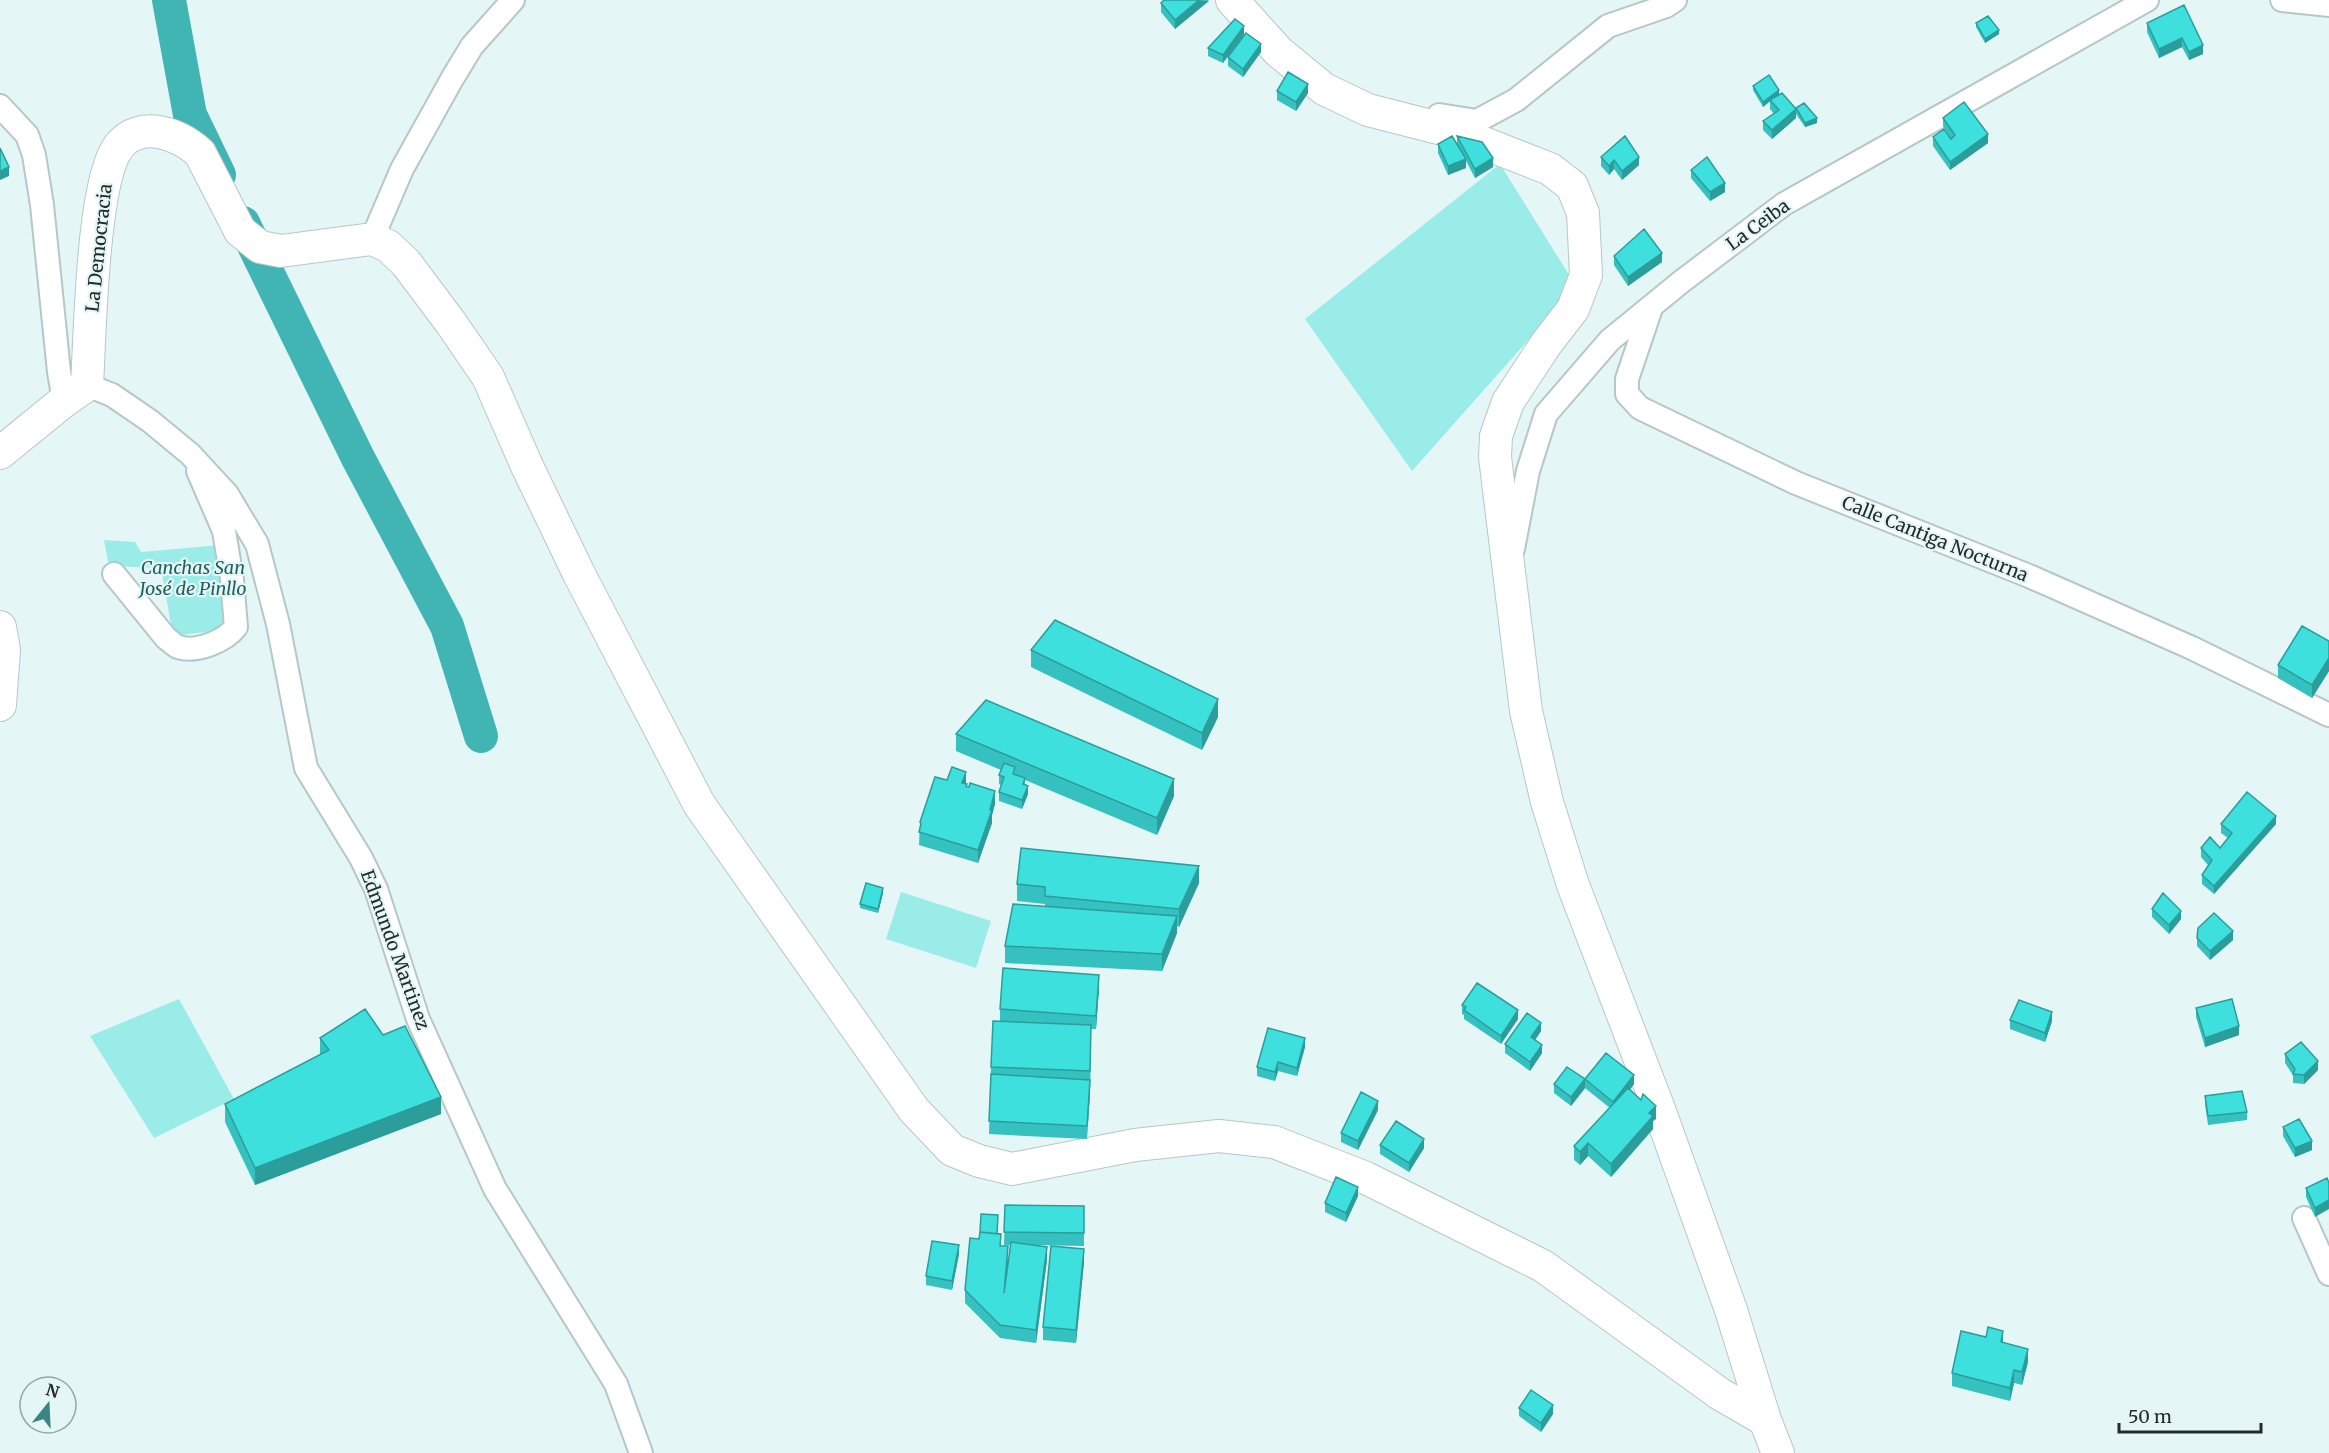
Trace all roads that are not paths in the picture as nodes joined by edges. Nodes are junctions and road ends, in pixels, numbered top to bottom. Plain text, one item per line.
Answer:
1 (513, 0) edge
2 (1232, 0) edge
3 (1675, 0) edge
4 (2146, 0) edge
5 (2282, 0) edge
6 (2329, 5) edge
7 (0, 106) edge
8 (1368, 110) junction
9 (372, 239) junction
10 (1651, 308) junction
11 (76, 393) junction
12 (0, 453) edge
13 (190, 454) junction
14 (114, 574) dead end
15 (1508, 574) junction
16 (0, 627) edge
17 (0, 705) edge
18 (2329, 715) edge
19 (2304, 1218) dead end
20 (2329, 1274) edge
21 (1779, 1443) edge
22 (641, 1453) edge

1 - 9 street
2 - 8 street
3 - 8 street
4 - 10 street, La Ceiba
5 - 6 street
7 - 11 street
8 - 15 street
9 - 11 street, La Democracia
9 - 21 street
10 - 15 street, La Ceiba
10 - 18 street, Calle Cantiga Nocturna
11 - 12 street
11 - 13 street, Edmundo Martinez
13 - 14 street
13 - 22 street, Edmundo Martinez
15 - 21 street
16 - 17 street
19 - 20 street

